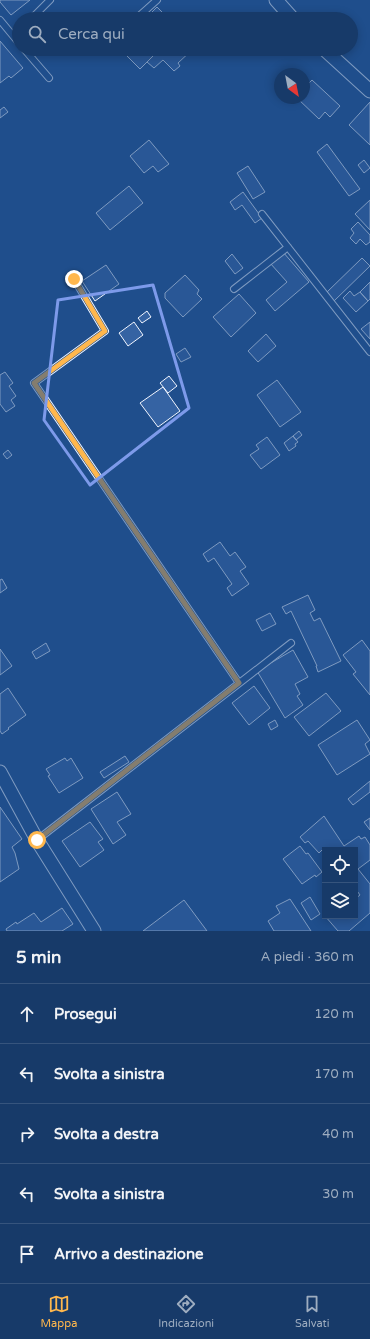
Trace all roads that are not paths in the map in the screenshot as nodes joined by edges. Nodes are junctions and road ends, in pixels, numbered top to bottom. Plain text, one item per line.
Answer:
1 (50, 0) edge
2 (157, 0) edge
3 (276, 0) edge
4 (38, 12) edge
5 (144, 12) edge
6 (287, 12) edge
7 (0, 20) edge
8 (12, 34) edge
9 (30, 56) edge
10 (332, 56) edge
11 (49, 78) dead end
12 (370, 91) edge
13 (262, 214) dead end
14 (288, 247) junction
15 (74, 279) dead end
16 (234, 289) dead end
17 (370, 352) edge
18 (291, 643) dead end
19 (239, 683) junction
20 (0, 774) edge
21 (37, 840) junction
22 (94, 931) edge

1 - 4 lane
2 - 5 lane
3 - 6 street
7 - 8 lane
9 - 11 lane
10 - 12 street
13 - 14 lane
14 - 16 lane
14 - 17 lane
15 - 19 lane
18 - 19 lane
19 - 21 lane
20 - 21 street
21 - 22 street

